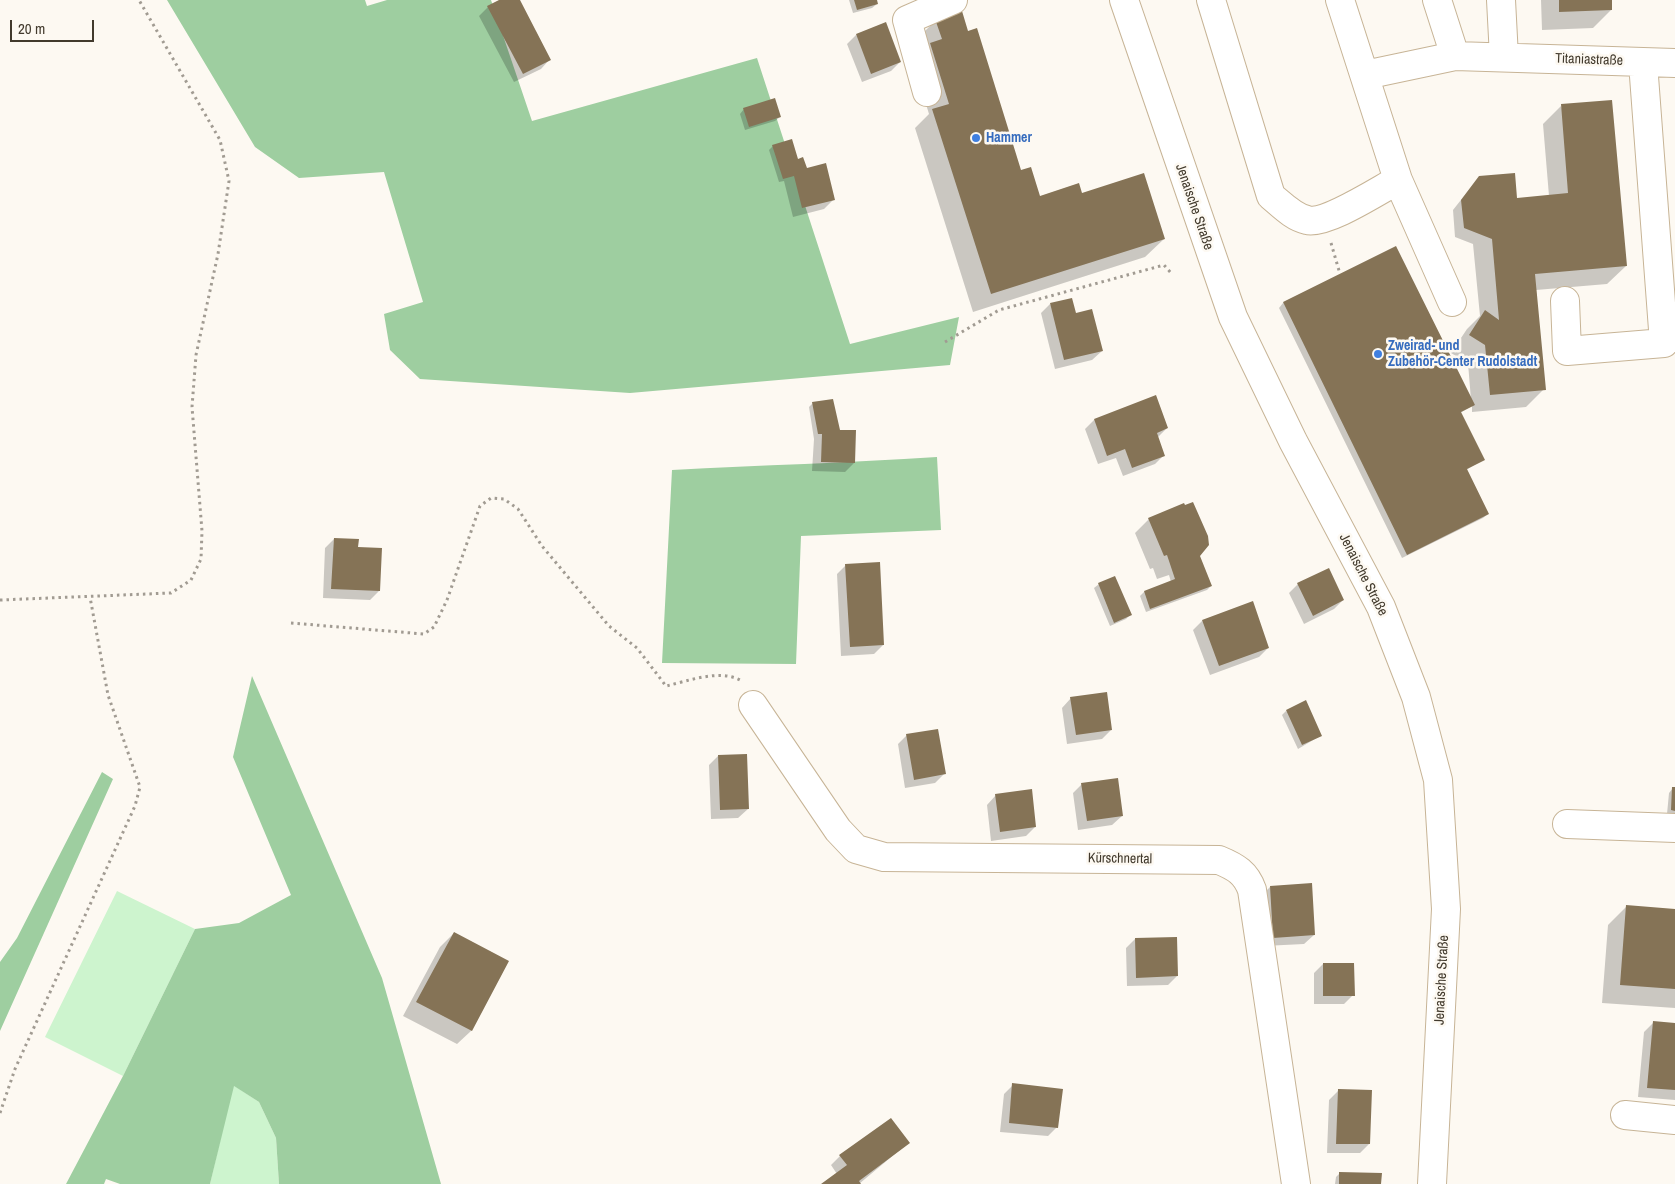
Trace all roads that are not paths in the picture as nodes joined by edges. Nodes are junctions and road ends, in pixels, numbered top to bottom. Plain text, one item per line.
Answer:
1 (953, 0) edge
2 (1124, 0) edge
3 (1211, 0) edge
4 (1340, 0) edge
5 (1437, 0) edge
6 (1501, 0) edge
7 (1455, 56) junction
8 (1504, 57) junction
9 (1643, 62) junction
10 (1675, 63) edge
11 (1365, 75) junction
12 (928, 92) dead end
13 (1398, 180) junction
14 (1565, 301) dead end
15 (1452, 302) dead end
16 (753, 705) road end
17 (1567, 824) dead end
18 (1675, 828) edge
19 (1626, 1115) dead end
20 (1675, 1120) edge
21 (1296, 1184) edge
22 (1432, 1184) edge

1 - 12 main road
2 - 22 main road, Jenaische Straße
3 - 13 main road
4 - 11 main road
5 - 7 main road
6 - 8 main road
7 - 8 main road, Titaniastraße
7 - 11 main road, Titaniastraße
8 - 9 main road, Titaniastraße
9 - 10 main road, Titaniastraße
9 - 14 main road
11 - 13 main road
13 - 15 main road
16 - 21 main road, Kürschnertal
17 - 18 main road
19 - 20 main road

